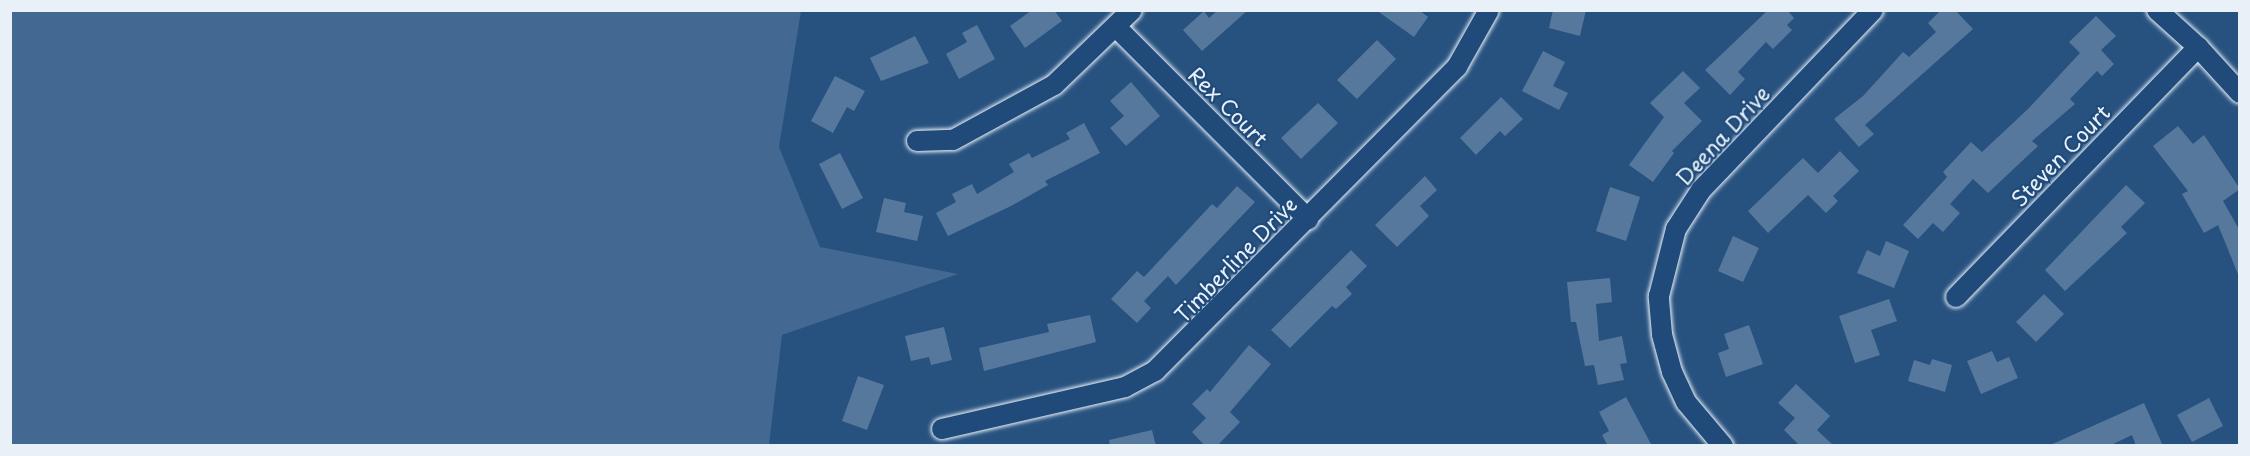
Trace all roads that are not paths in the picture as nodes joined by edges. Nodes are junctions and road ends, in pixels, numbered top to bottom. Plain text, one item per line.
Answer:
1 (1132, 10) edge
2 (1489, 10) edge
3 (1873, 10) edge
4 (2157, 10) edge
5 (1116, 27) junction
6 (2198, 47) junction
7 (2240, 93) edge
8 (917, 141) dead end
9 (1308, 219) junction
10 (1956, 297) dead end
11 (942, 429) dead end
12 (1723, 446) edge

1 - 5 street
2 - 9 street, Timberline Drive
3 - 12 street, Deena Drive
4 - 6 street
5 - 8 street
5 - 9 street, Rex Court
6 - 7 street
6 - 10 street, Steven Court
9 - 11 street, Timberline Drive

